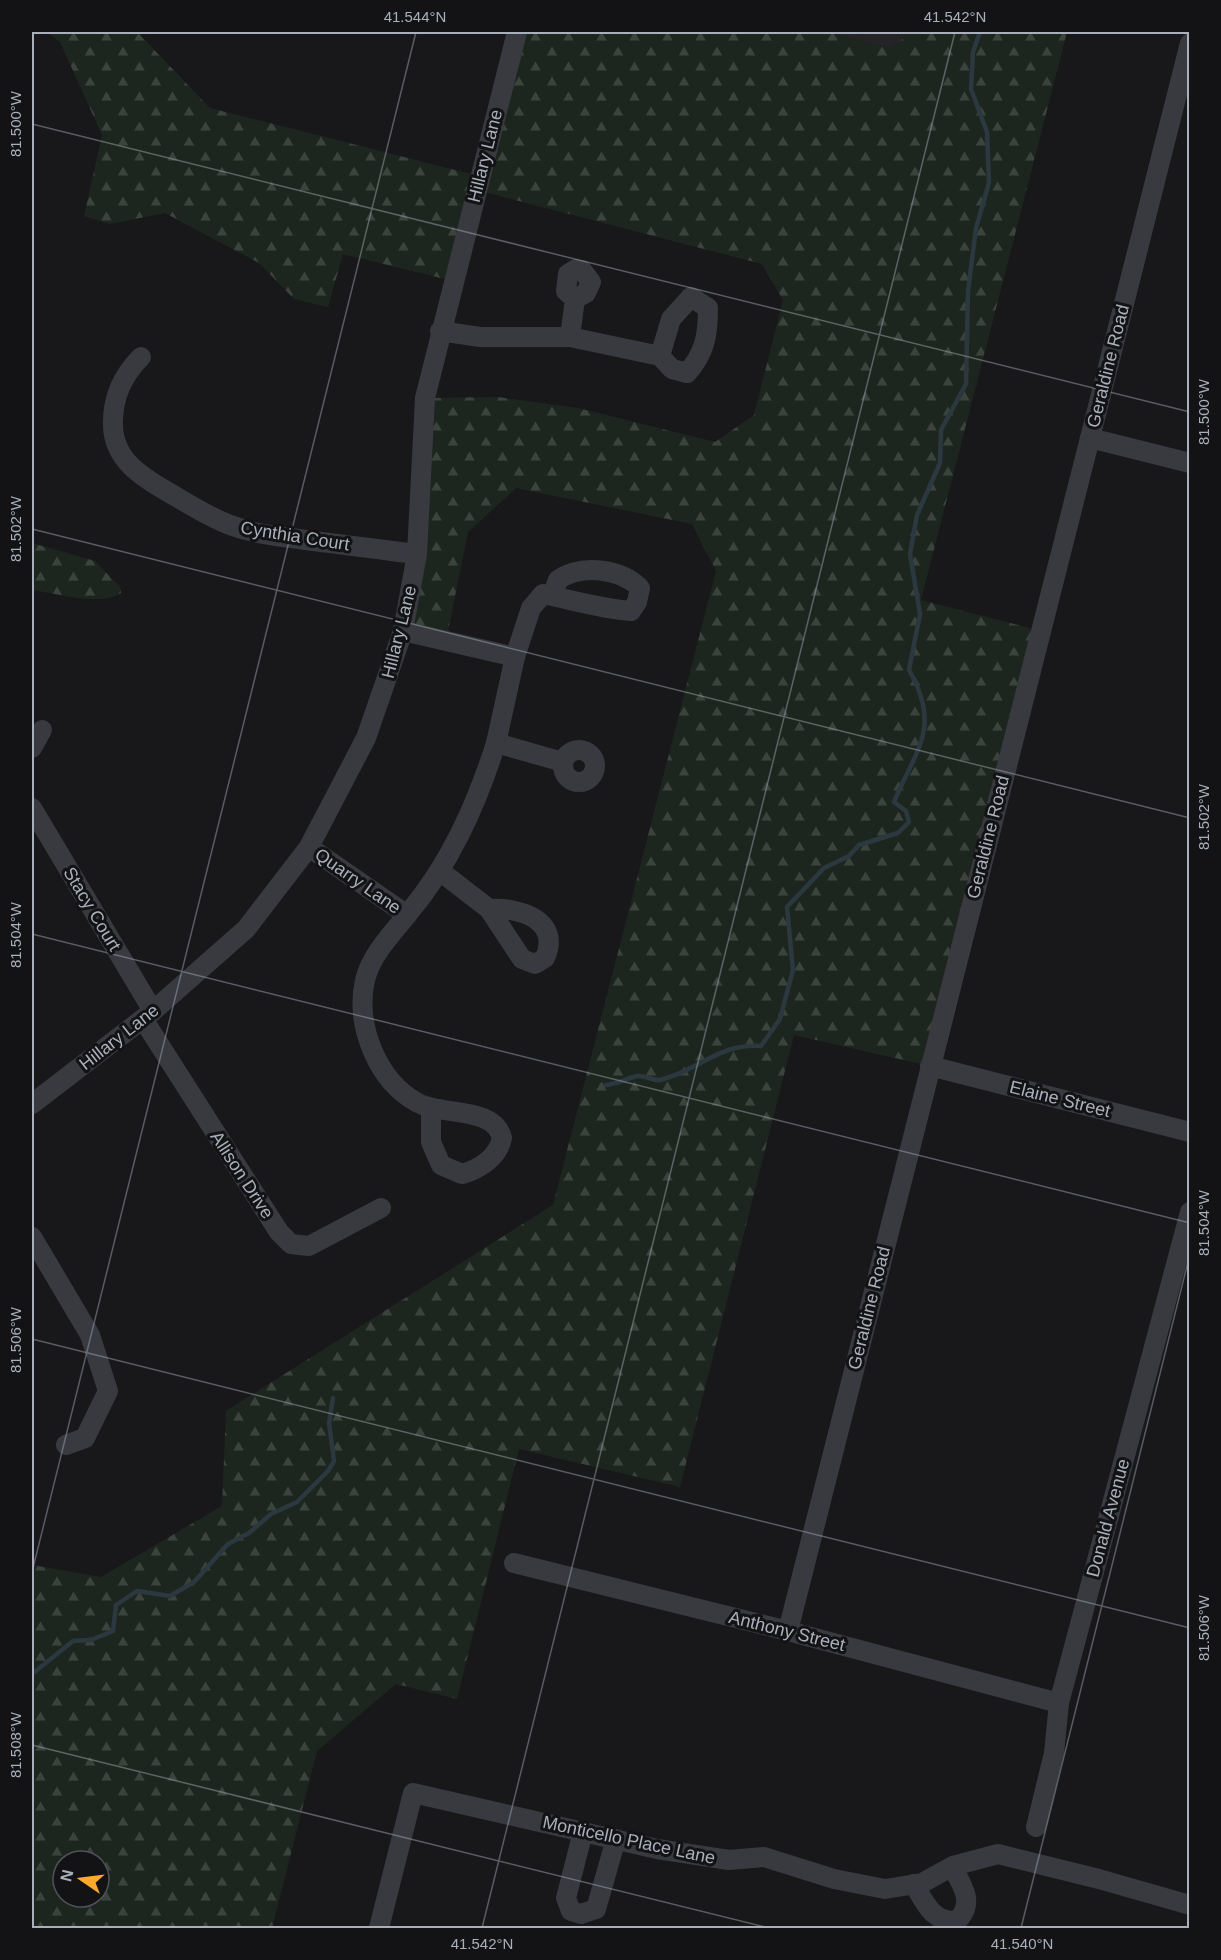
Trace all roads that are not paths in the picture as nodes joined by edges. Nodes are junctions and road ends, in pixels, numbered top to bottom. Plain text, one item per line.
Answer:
1 (517, 32) edge
2 (1190, 43) edge
3 (575, 298) dead end
4 (440, 331) junction
5 (570, 338) junction
6 (660, 356) dead end
7 (141, 357) dead end
8 (1090, 438) junction
9 (1190, 463) edge
10 (417, 554) junction
11 (552, 596) dead end
12 (403, 631) junction
13 (515, 657) junction
14 (42, 730) dead end
15 (496, 743) junction
16 (32, 748) edge
17 (563, 762) dead end
18 (32, 808) edge
19 (309, 847) junction
20 (440, 871) junction
21 (489, 909) dead end
22 (407, 915) junction
23 (148, 1015) junction
24 (930, 1066) junction
25 (32, 1104) edge
26 (431, 1108) dead end
27 (1190, 1132) edge
28 (381, 1208) dead end
29 (1190, 1212) edge
30 (32, 1237) edge
31 (66, 1445) dead end
32 (514, 1563) dead end
33 (788, 1631) junction
34 (1059, 1703) junction
35 (1036, 1827) dead end
36 (583, 1832) junction
37 (616, 1839) junction
38 (952, 1866) junction
39 (914, 1884) junction
40 (1190, 1905) edge
41 (379, 1929) edge

1 - 4 street, Hillary Lane
2 - 8 street, Geraldine Road
3 - 5 street
4 - 5 street
4 - 10 street, Hillary Lane
5 - 6 street
7 - 10 street, Cynthia Court
8 - 9 street
8 - 24 street, Geraldine Road
10 - 12 street, Hillary Lane
11 - 13 street, Quarry Lane
12 - 13 street
12 - 19 street, Hillary Lane
13 - 15 street, Quarry Lane
14 - 16 street
15 - 17 street
15 - 20 street, Quarry Lane
18 - 23 street, Stacy Court
19 - 22 street, Quarry Lane
19 - 23 street, Hillary Lane
20 - 21 street
20 - 22 street, Quarry Lane
22 - 26 street, Quarry Lane
23 - 25 street, Hillary Lane
23 - 28 street, Allison Drive
24 - 27 street, Elaine Street
24 - 33 street, Geraldine Road
29 - 34 street, Donald Avenue
30 - 31 street
32 - 33 street, Anthony Street
33 - 34 street, Anthony Street
34 - 35 street, Donald Avenue
36 - 37 street, Monticello Place Lane
36 - 37 street
36 - 41 street, Monticello Place Lane
37 - 39 street, Monticello Place Lane
38 - 39 street, Monticello Place Lane
38 - 39 street
38 - 40 street, Monticello Place Lane

